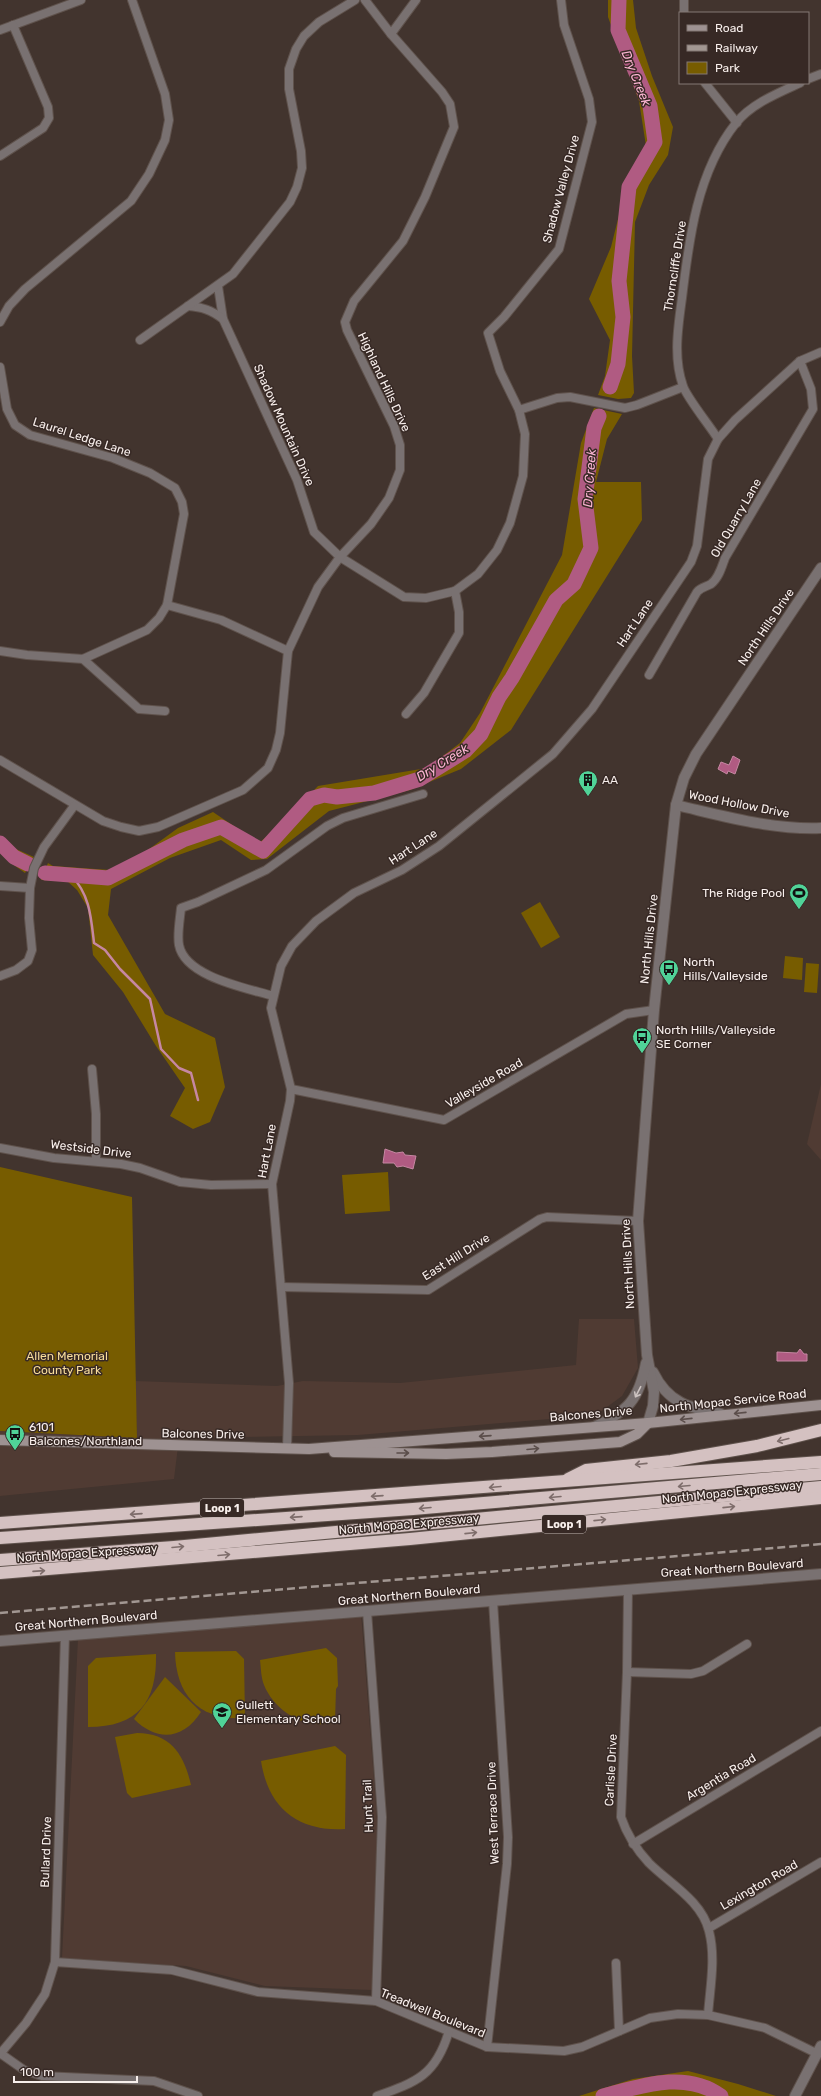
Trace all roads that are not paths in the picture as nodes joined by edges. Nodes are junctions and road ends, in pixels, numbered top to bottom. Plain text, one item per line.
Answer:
1 (80, 0) edge
2 (132, 0) edge
3 (355, 0) edge
4 (365, 0) edge
5 (416, 0) edge
6 (561, 0) edge
7 (684, 0) edge
8 (684, 12) edge
9 (12, 25) junction
10 (0, 30) edge
11 (391, 34) junction
12 (821, 74) edge
13 (809, 79) edge
14 (706, 84) edge
15 (798, 84) edge
16 (736, 123) junction
17 (0, 156) edge
18 (218, 286) junction
19 (188, 306) junction
20 (223, 319) junction
21 (0, 322) edge
22 (140, 340) dead end
23 (821, 352) edge
24 (800, 361) junction
25 (0, 367) edge
26 (683, 387) junction
27 (519, 410) junction
28 (718, 439) junction
29 (340, 557) junction
30 (821, 568) edge
31 (455, 591) junction
32 (167, 605) junction
33 (0, 651) edge
34 (288, 651) junction
35 (83, 659) junction
36 (649, 675) dead end
37 (165, 711) dead end
38 (406, 714) dead end
39 (0, 760) edge
40 (423, 794) dead end
41 (676, 805) junction
42 (74, 806) junction
43 (821, 828) edge
44 (0, 886) edge
45 (30, 888) junction
46 (0, 976) edge
47 (273, 996) junction
48 (654, 1010) junction
49 (92, 1069) dead end
50 (290, 1089) junction
51 (0, 1148) edge
52 (96, 1161) junction
53 (272, 1184) junction
54 (638, 1221) junction
55 (281, 1286) junction
56 (647, 1355) junction
57 (821, 1405) edge
58 (723, 1415) junction
59 (648, 1423) junction
60 (594, 1427) junction
61 (821, 1430) edge
62 (0, 1440) edge
63 (287, 1448) junction
64 (308, 1449) junction
65 (821, 1462) edge
66 (821, 1474) edge
67 (562, 1482) junction
68 (821, 1487) edge
69 (821, 1498) edge
70 (468, 1520) junction
71 (0, 1523) edge
72 (0, 1538) edge
73 (306, 1547) junction
74 (0, 1560) edge
75 (0, 1573) edge
76 (821, 1574) edge
77 (628, 1589) junction
78 (493, 1601) junction
79 (367, 1611) junction
80 (65, 1635) junction
81 (0, 1641) edge
82 (746, 1644) dead end
83 (627, 1672) junction
84 (821, 1731) edge
85 (633, 1844) junction
86 (821, 1862) edge
87 (708, 1928) junction
88 (55, 1962) junction
89 (616, 1963) dead end
90 (376, 2001) junction
91 (708, 2016) junction
92 (449, 2031) junction
93 (619, 2031) junction
94 (487, 2047) junction
95 (819, 2049) edge
96 (0, 2053) edge
97 (198, 2096) edge
98 (377, 2096) edge
99 (795, 2096) edge

1 - 9 street
2 - 21 street
3 - 18 street
4 - 11 street, Highland Hills Drive
5 - 11 street
6 - 27 street, Shadow Valley Drive
7 - 8 street
9 - 10 street
9 - 17 street
11 - 29 street, Highland Hills Drive
12 - 13 street
14 - 16 street
15 - 16 street, Thorncliffe Drive
16 - 26 street, Thorncliffe Drive
18 - 19 street
18 - 20 street, Shadow Mountain Drive
19 - 20 street
19 - 22 street
20 - 29 street, Shadow Mountain Drive
23 - 24 street, Hart Lane
24 - 28 street, Hart Lane
24 - 36 street, Old Quarry Lane
25 - 32 street, Laurel Ledge Lane
26 - 27 street
26 - 28 street, Thorncliffe Drive
27 - 31 street, Shadow Valley Drive
28 - 47 street, Hart Lane
29 - 31 street, Shadow Valley Drive
29 - 34 street, Highland Hills Drive
30 - 41 street, North Hills Drive
31 - 38 street
32 - 34 street
32 - 35 street
33 - 35 street
34 - 42 street, Highland Hills Drive
35 - 37 street
39 - 42 street, Highland Hills Drive
40 - 47 street
41 - 43 street, Wood Hollow Drive
41 - 48 street, North Hills Drive
42 - 45 street
44 - 45 street
45 - 46 street
47 - 50 street, Hart Lane
48 - 50 street, Valleyside Road
48 - 54 street, North Hills Drive
49 - 52 street
50 - 53 street, Hart Lane
51 - 52 street, Westside Drive
52 - 53 street, Westside Drive
53 - 55 street, Hart Lane
54 - 55 street, East Hill Drive
54 - 56 street, North Hills Drive
55 - 63 street, Hart Lane
56 - 58 street
56 - 59 street, North Hills Drive
56 -> 60 street, North Hills Drive
57 -> 58 main road, North Mopac Service Road
58 -> 59 main road, North Mopac Service Road
59 - 60 main road, Balcones Drive
64 -> 59 main road, Balcones Drive
60 -> 64 main road, Balcones Drive
61 -> 67 highway
62 - 63 main road, Balcones Drive
63 - 64 main road, Balcones Drive
65 - 67 highway, North Mopac Expressway / Loop 1
66 -> 72 highway
67 -> 71 highway, North Mopac Expressway / Loop 1
68 - 70 highway
73 -> 69 highway, North Mopac Expressway / Loop 1
70 - 73 highway
74 -> 70 highway
75 -> 73 highway, North Mopac Expressway / Loop 1
76 - 77 street, Great Northern Boulevard
77 - 78 street, Great Northern Boulevard
77 - 83 street, Carlisle Drive
78 - 79 street, Great Northern Boulevard
78 - 94 street, West Terrace Drive
79 - 80 street, Great Northern Boulevard
79 - 90 street, Hunt Trail
80 - 81 street, Great Northern Boulevard
80 - 88 street, Bullard Drive
82 - 83 street
83 - 85 street, Carlisle Drive
84 - 85 street, Argentia Road
85 - 87 street, Carlisle Drive
86 - 87 street, Lexington Road
87 - 91 street, Carlisle Drive
88 - 90 street, Treadwell Boulevard
88 - 96 street, Bullard Drive
89 - 93 street
90 - 92 street, Treadwell Boulevard
91 - 93 street, Treadwell Boulevard
91 - 95 street, Treadwell Boulevard
92 - 94 street, Treadwell Boulevard
92 - 98 street
93 - 94 street, Treadwell Boulevard
95 - 99 street
96 - 97 street

